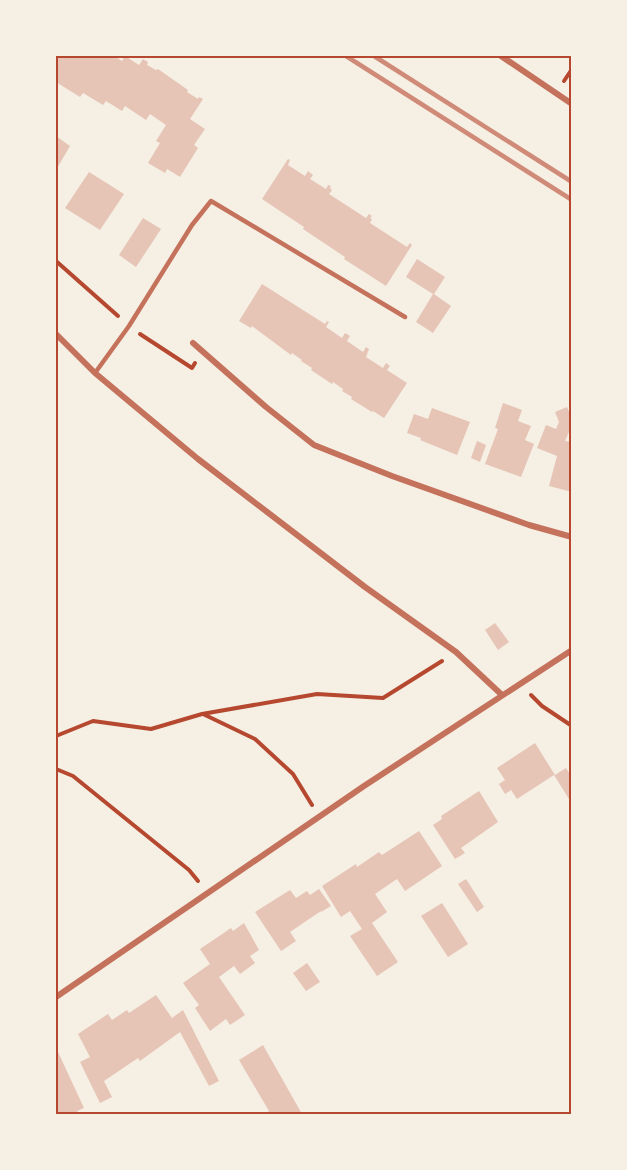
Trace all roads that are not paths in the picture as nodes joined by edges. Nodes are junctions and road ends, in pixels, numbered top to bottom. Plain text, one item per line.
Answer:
1 (501, 56) edge
2 (572, 104) edge
3 (405, 317) dead end
4 (56, 334) edge
5 (193, 343) dead end
6 (95, 373) junction
7 (572, 537) edge
8 (572, 650) edge
9 (502, 695) junction
10 (56, 997) edge

1 - 2 street
3 - 6 lane
4 - 6 street
5 - 7 street
6 - 9 street
8 - 9 street
9 - 10 street

